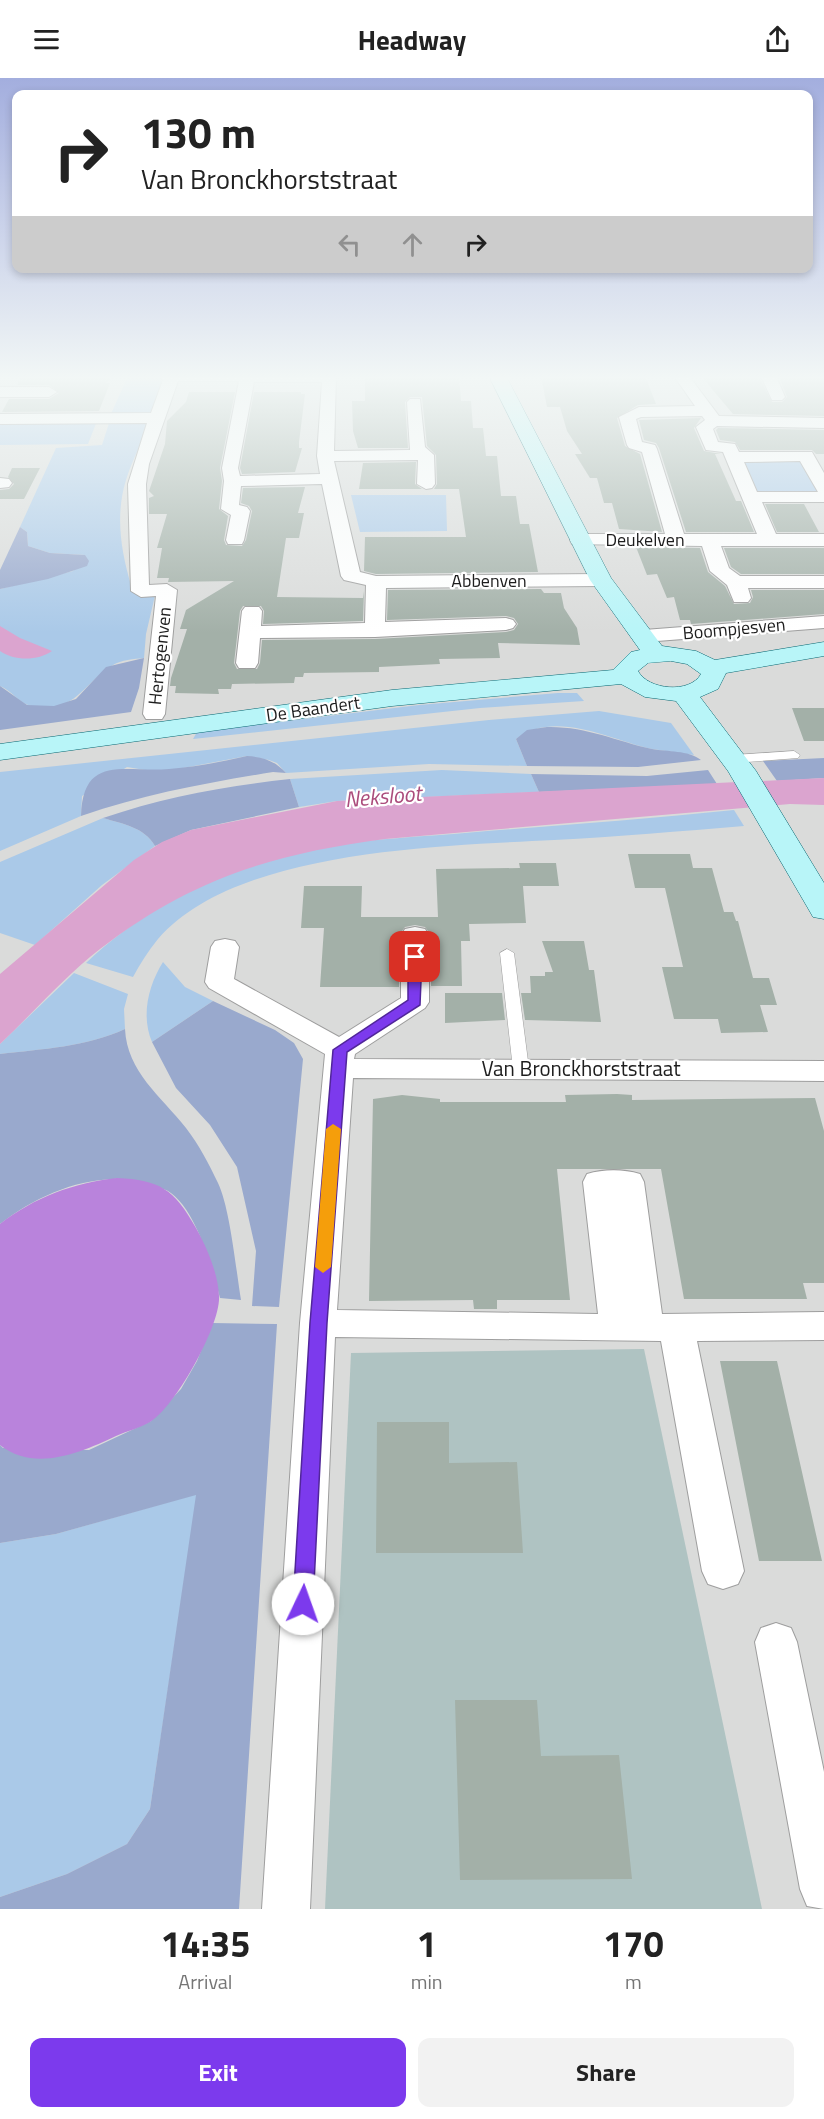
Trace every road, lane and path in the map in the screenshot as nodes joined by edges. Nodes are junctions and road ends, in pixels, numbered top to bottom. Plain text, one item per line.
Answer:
1 (142, 461) edge
2 (231, 461) edge
3 (326, 461) edge
4 (426, 461) edge
5 (542, 461) edge
6 (653, 461) edge
7 (736, 461) edge
8 (809, 461) edge
9 (328, 479) junction
10 (233, 481) junction
11 (426, 484) dead end
12 (824, 488) edge
13 (752, 497) junction
14 (824, 497) edge
15 (235, 540) dead end
16 (579, 540) junction
17 (676, 540) junction
18 (710, 540) junction
19 (769, 540) junction
20 (824, 540) edge
21 (601, 580) junction
22 (376, 582) junction
23 (824, 582) edge
24 (252, 611) dead end
25 (824, 622) edge
26 (506, 624) dead end
27 (375, 631) junction
28 (250, 632) junction
29 (649, 645) junction
30 (824, 648) edge
31 (247, 663) dead end
32 (710, 668) junction
33 (626, 676) junction
34 (683, 694) junction
35 (154, 714) dead end
36 (0, 752) edge
37 (794, 755) dead end
38 (739, 767) junction
39 (824, 910) edge
40 (415, 935) dead end
41 (225, 947) dead end
42 (507, 953) dead end
43 (339, 1059) junction
44 (521, 1069) junction
45 (824, 1071) edge
46 (318, 1323) junction
47 (824, 1326) edge
48 (646, 1328) junction
49 (723, 1571) dead end
50 (777, 1641) dead end
51 (824, 1889) edge
52 (286, 1909) edge

1 - 35 street, Hertogenven
2 - 10 street
3 - 9 street, Abbenven
4 - 11 street
5 - 16 street
6 - 17 street
7 - 13 street
8 - 12 street
9 - 10 street
9 - 22 street, Abbenven
10 - 15 street
13 - 14 street
13 - 19 street
16 - 17 street, Deukelven
16 - 21 street
17 - 18 street, Deukelven
18 - 19 street, Deukelven
18 - 23 street, Deukelven
19 - 20 street, Deukelven
21 - 22 street, Abbenven
21 - 29 street
22 - 27 street
24 - 28 street
25 - 29 street, Boompjesven
26 - 27 street
27 - 28 street
28 - 31 street
29 - 32 street
29 - 33 street
30 - 32 street
32 - 34 street
33 - 34 street
33 - 36 street, De Baandert
34 - 38 street
37 - 38 lane
38 - 39 street
40 - 43 street
41 - 43 street, Van Bronckhorststraat
42 - 44 lane
43 - 44 street, Van Bronckhorststraat
43 - 46 street
44 - 45 street, Van Bronckhorststraat
46 - 48 street
46 - 52 street
47 - 48 street
48 - 49 street
50 - 51 street

